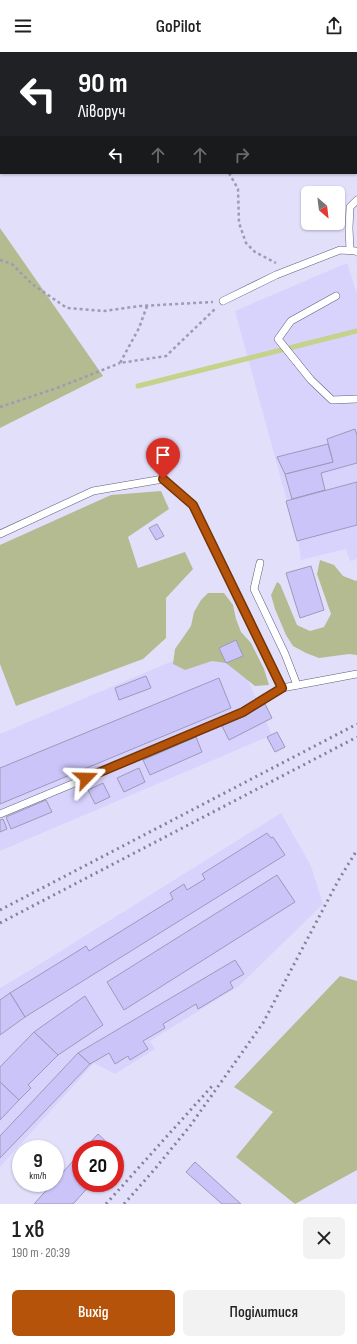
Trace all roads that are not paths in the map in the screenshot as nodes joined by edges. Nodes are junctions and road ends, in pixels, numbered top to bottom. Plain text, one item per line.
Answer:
1 (357, 200) edge
2 (354, 251) edge
3 (336, 296) dead end
4 (223, 301) road end
5 (357, 400) edge
6 (0, 534) edge
7 (260, 563) dead end
8 (357, 674) edge
9 (297, 685) junction
10 (282, 688) junction
11 (0, 814) edge

1 - 2 lane
2 - 4 lane
3 - 5 lane
6 - 10 lane
7 - 9 lane
8 - 9 lane
9 - 10 lane
10 - 11 lane

